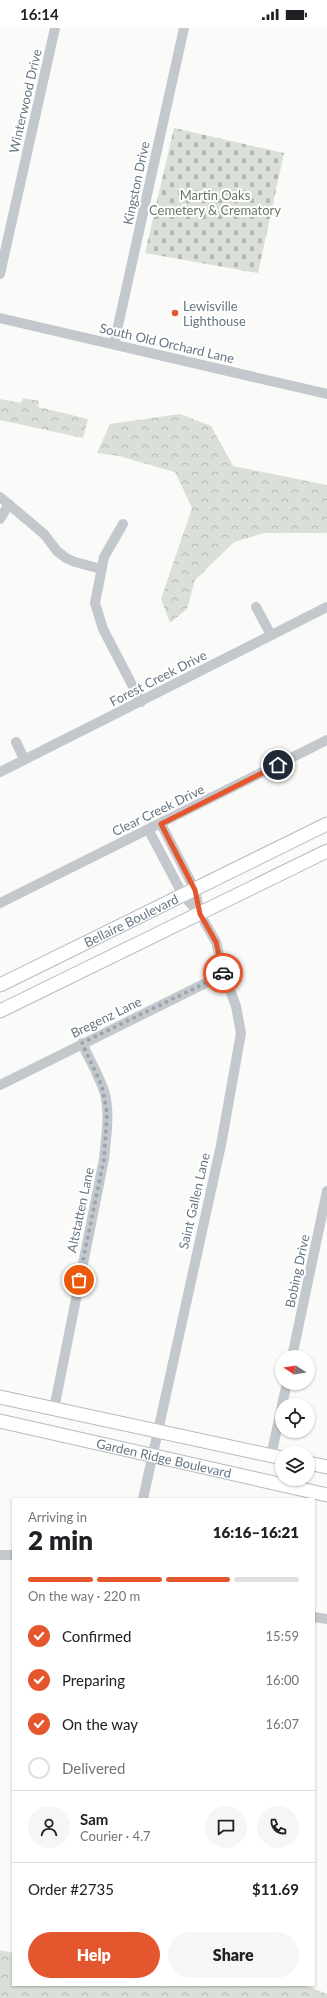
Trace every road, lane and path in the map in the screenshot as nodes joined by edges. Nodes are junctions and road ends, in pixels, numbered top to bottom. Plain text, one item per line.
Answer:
1 (55, 28) edge
2 (184, 28) edge
3 (0, 274) edge
4 (0, 318) edge
5 (114, 344) junction
6 (327, 394) edge
7 (0, 497) edge
8 (9, 504) junction
9 (0, 519) edge
10 (123, 524) dead end
11 (101, 569) junction
12 (256, 607) dead end
13 (327, 607) edge
14 (271, 635) junction
15 (141, 702) junction
16 (327, 740) edge
17 (16, 742) dead end
18 (24, 759) junction
19 (0, 772) edge
20 (161, 824) junction
21 (327, 824) edge
22 (148, 829) junction
23 (327, 851) edge
24 (189, 893) junction
25 (0, 903) edge
26 (200, 914) junction
27 (224, 974) junction
28 (0, 985) edge
29 (0, 1011) edge
30 (82, 1043) junction
31 (0, 1085) edge
32 (327, 1191) edge
33 (293, 1350) edge
34 (0, 1397) edge
35 (54, 1409) junction
36 (0, 1421) edge
37 (156, 1432) junction
38 (152, 1455) junction
39 (275, 1457) edge
40 (315, 1464) edge
41 (327, 1467) edge
42 (327, 1495) edge
43 (143, 1498) edge
44 (0, 1555) edge
45 (12, 1555) edge
46 (315, 1617) edge
47 (327, 1619) edge

1 - 3 street, Winterwood Drive
2 - 5 street, Kingston Drive
4 - 5 street, South Old Orchard Lane
5 - 6 street, South Old Orchard Lane
7 - 8 street
8 - 9 street
8 - 11 street
10 - 11 street
11 - 15 street
12 - 14 street
13 - 14 street, Forest Creek Drive
14 - 15 street, Forest Creek Drive
15 - 18 street, Forest Creek Drive
16 - 20 street, Clear Creek Drive
17 - 18 street
18 - 19 street, Forest Creek Drive
20 - 22 street, Clear Creek Drive
20 - 24 street
21 - 24 main road, Bellaire Boulevard
22 - 24 street
22 - 25 street, Clear Creek Drive
23 - 26 main road, Bellaire Boulevard
24 - 26 street, Saint Gallen Lane
24 - 28 main road, Bellaire Boulevard
26 - 27 street, Saint Gallen Lane
26 - 29 main road, Bellaire Boulevard
27 - 30 street, Bregenz Lane
27 - 37 street, Saint Gallen Lane
30 - 31 street, Bregenz Lane
30 - 35 street, Altstatten Lane
32 - 33 street, Bobing Drive
34 - 35 main road, Garden Ridge Boulevard
35 - 37 main road, Garden Ridge Boulevard
36 - 38 main road, Garden Ridge Boulevard
37 - 38 street, Saint Gallen Lane
37 - 39 main road, Garden Ridge Boulevard
38 - 42 main road, Garden Ridge Boulevard
38 - 43 street, Saint Gallen Lane
40 - 41 main road
44 - 45 street
46 - 47 street

